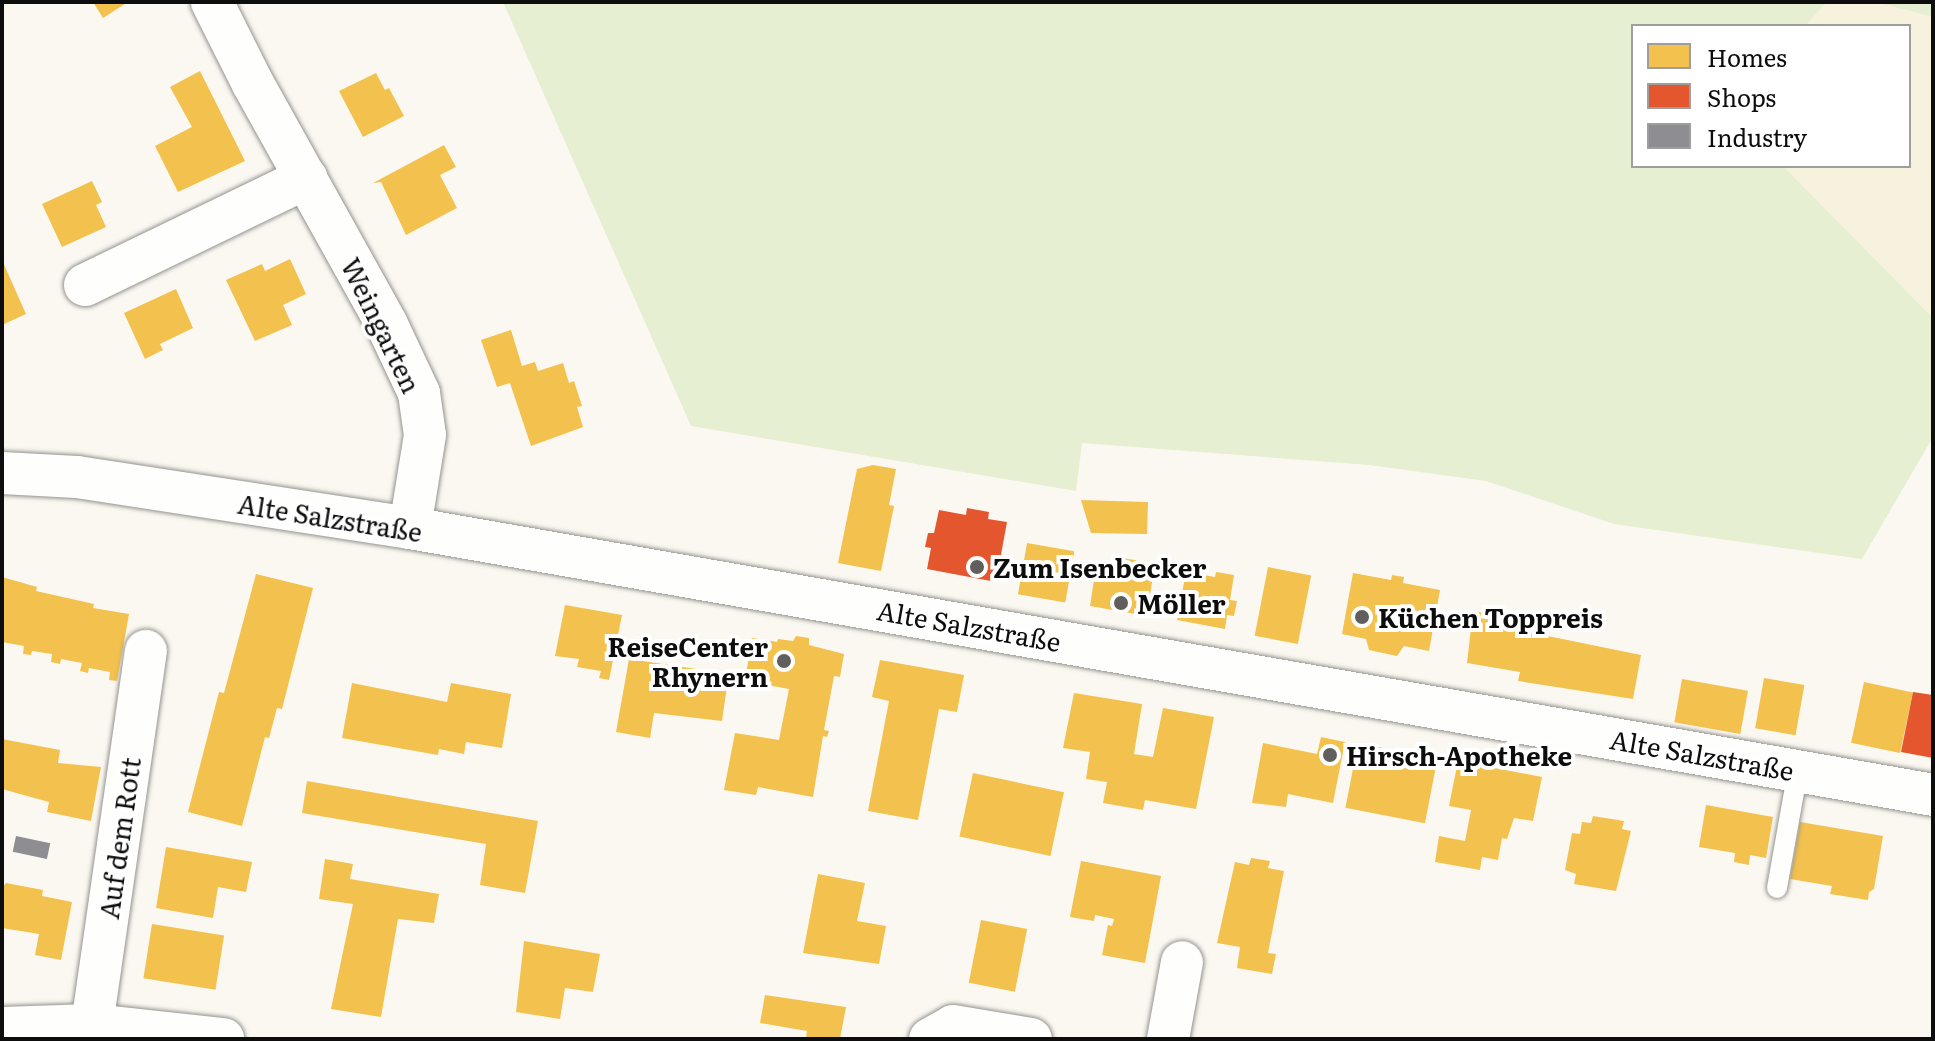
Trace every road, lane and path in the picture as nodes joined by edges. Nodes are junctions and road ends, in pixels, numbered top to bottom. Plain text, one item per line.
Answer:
1 (212, 2) edge
2 (306, 178) junction
3 (85, 285) dead end
4 (2, 473) edge
5 (410, 528) junction
6 (146, 651) dead end
7 (1798, 770) junction
8 (1933, 795) edge
9 (1777, 888) dead end
10 (1182, 962) dead end
11 (92, 1025) junction
12 (2, 1028) edge
13 (223, 1039) edge
14 (930, 1039) edge
15 (1031, 1039) edge
16 (1168, 1039) edge

1 - 2 street, Weingarten
2 - 3 street
2 - 5 street, Weingarten
4 - 5 street, Alte Salzstraße
5 - 7 street, Alte Salzstraße
6 - 11 street, Auf dem Rott
7 - 8 street, Alte Salzstraße
7 - 9 lane
10 - 16 street
11 - 12 street
11 - 13 street
14 - 15 street

